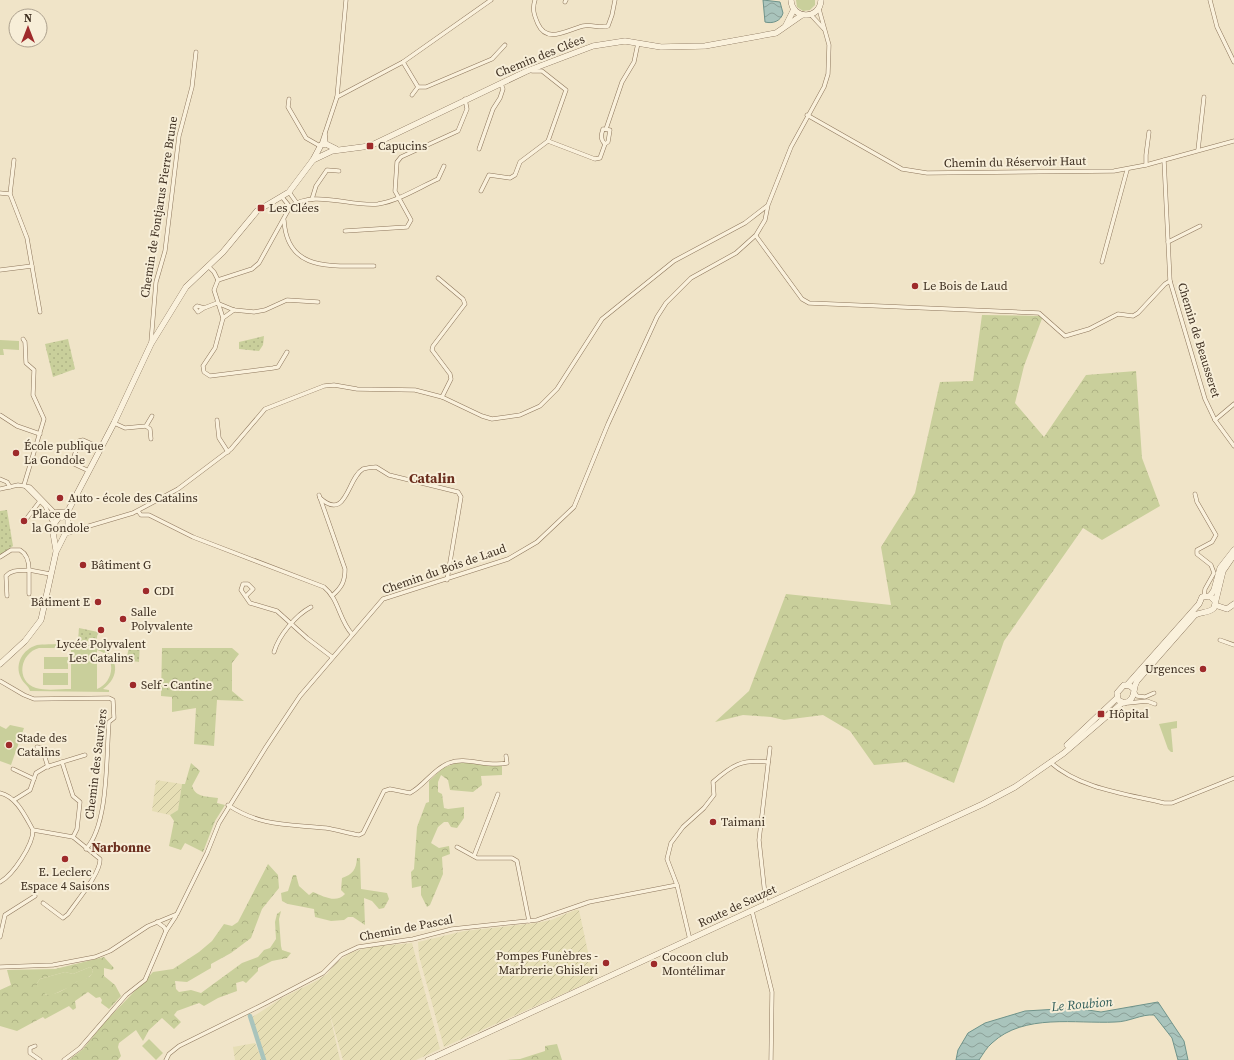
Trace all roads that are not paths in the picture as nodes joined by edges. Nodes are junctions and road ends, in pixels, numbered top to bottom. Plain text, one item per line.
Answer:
1 (346, 0) edge
2 (491, 0) edge
3 (535, 0) edge
4 (615, 0) edge
5 (1210, 0) edge
6 (790, 1) edge
7 (822, 1) edge
8 (819, 9) junction
9 (794, 10) junction
10 (802, 15) junction
11 (811, 15) junction
12 (785, 28) junction
13 (826, 31) junction
14 (638, 43) junction
15 (505, 45) dead end
16 (196, 52) dead end
17 (403, 62) junction
18 (1234, 62) edge
19 (527, 71) junction
20 (500, 84) junction
21 (418, 87) junction
22 (412, 95) dead end
23 (337, 97) junction
24 (1204, 97) dead end
25 (289, 99) dead end
26 (466, 99) junction
27 (807, 115) junction
28 (606, 128) junction
29 (1149, 132) dead end
30 (548, 140) junction
31 (1234, 141) edge
32 (605, 144) junction
33 (324, 148) junction
34 (479, 149) dead end
35 (1198, 150) junction
36 (14, 160) dead end
37 (1164, 160) junction
38 (1146, 165) junction
39 (444, 166) dead end
40 (1127, 170) junction
41 (339, 171) dead end
42 (289, 192) junction
43 (481, 192) dead end
44 (0, 194) edge
45 (10, 194) junction
46 (282, 197) junction
47 (397, 197) junction
48 (312, 199) junction
49 (296, 202) junction
50 (768, 205) junction
51 (290, 207) junction
52 (284, 219) junction
53 (1200, 226) dead end
54 (345, 231) dead end
55 (756, 236) junction
56 (1168, 242) junction
57 (1102, 262) dead end
58 (32, 266) junction
59 (374, 266) dead end
60 (209, 267) junction
61 (0, 270) edge
62 (438, 278) dead end
63 (218, 280) junction
64 (1170, 281) junction
65 (318, 302) dead end
66 (218, 303) junction
67 (204, 308) dead end
68 (234, 310) junction
69 (40, 312) dead end
70 (223, 318) junction
71 (23, 339) dead end
72 (151, 344) junction
73 (287, 352) dead end
74 (442, 397) junction
75 (1234, 404) edge
76 (0, 415) edge
77 (152, 416) dead end
78 (217, 420) dead end
79 (1215, 420) junction
80 (114, 423) junction
81 (146, 426) junction
82 (40, 434) junction
83 (151, 439) dead end
84 (1234, 446) edge
85 (101, 448) junction
86 (228, 452) junction
87 (89, 471) junction
88 (0, 479) edge
89 (24, 485) junction
90 (10, 487) junction
91 (0, 489) edge
92 (1194, 494) dead end
93 (40, 501) junction
94 (145, 508) junction
95 (68, 511) junction
96 (138, 511) junction
97 (54, 512) junction
98 (149, 515) junction
99 (64, 519) junction
100 (24, 522) dead end
101 (53, 523) junction
102 (79, 529) junction
103 (55, 534) junction
104 (65, 535) junction
105 (1234, 550) edge
106 (56, 552) junction
107 (1234, 555) edge
108 (0, 557) edge
109 (29, 570) junction
110 (50, 574) junction
111 (447, 580) junction
112 (29, 594) dead end
113 (333, 595) junction
114 (7, 596) dead end
115 (246, 596) dead end
116 (1207, 596) junction
117 (1215, 603) junction
118 (1199, 604) junction
119 (1234, 604) edge
120 (311, 607) dead end
121 (1202, 612) junction
122 (292, 624) junction
123 (352, 634) junction
124 (1220, 640) dead end
125 (1234, 645) edge
126 (274, 652) dead end
127 (332, 657) junction
128 (0, 664) edge
129 (0, 681) edge
130 (1127, 685) junction
131 (1134, 691) junction
132 (1154, 693) dead end
133 (1117, 698) junction
134 (1125, 703) junction
135 (1155, 704) dead end
136 (37, 747) dead end
137 (770, 748) dead end
138 (85, 754) dead end
139 (506, 756) dead end
140 (62, 762) junction
141 (768, 762) junction
142 (1050, 762) junction
143 (48, 767) junction
144 (13, 769) dead end
145 (1234, 778) edge
146 (34, 779) junction
147 (0, 793) edge
148 (498, 794) dead end
149 (14, 800) junction
150 (228, 805) junction
151 (33, 830) junction
152 (73, 837) junction
153 (457, 847) dead end
154 (86, 849) junction
155 (474, 856) junction
156 (0, 882) edge
157 (677, 885) junction
158 (35, 896) dead end
159 (44, 903) dead end
160 (766, 904) junction
161 (752, 911) junction
162 (177, 914) junction
163 (529, 921) junction
164 (157, 922) junction
165 (166, 931) junction
166 (0, 937) edge
167 (690, 940) junction
168 (0, 967) edge
169 (35, 1046) dead end
170 (40, 1060) edge
171 (64, 1060) edge
172 (166, 1060) edge
173 (428, 1060) edge
174 (771, 1060) edge

1 - 23 street
2 - 17 street
3 - 4 street
5 - 18 street
6 - 9 main road
7 - 8 main road
8 - 11 main road
8 - 13 street, Chemin du Bois de Laud
9 - 10 main road
9 - 12 main road
10 - 11 main road
10 - 12 main road, Chemin des Clées
11 - 13 street
12 - 14 main road, Chemin des Clées
13 - 27 street, Chemin du Bois de Laud
14 - 19 main road, Chemin des Clées
14 - 28 street
15 - 21 street
16 - 72 street, Chemin de Fontjarus Pierre Brune
17 - 21 street
17 - 23 street
19 - 20 main road, Chemin des Clées
19 - 30 street
20 - 26 main road, Chemin des Clées
20 - 34 street
21 - 22 street
23 - 33 street
24 - 35 street
25 - 33 street
26 - 33 main road, Chemin des Clées
26 - 47 street
27 - 40 street, Chemin du Réservoir Haut
27 - 50 street, Chemin du Bois de Laud
28 - 32 street
28 - 32 street
29 - 38 street
30 - 32 street
30 - 43 street
31 - 35 street, Chemin du Réservoir Haut
33 - 42 main road
35 - 37 street, Chemin du Réservoir Haut
36 - 45 street
37 - 38 street, Chemin du Réservoir Haut
37 - 56 street, Chemin de Beausseret
38 - 40 street, Chemin du Réservoir Haut
39 - 47 street
40 - 57 street
41 - 48 street
42 - 46 main road
42 - 49 street
44 - 45 street
45 - 58 street
46 - 51 street
46 - 60 main road
47 - 48 street
47 - 54 street
48 - 49 street
49 - 51 street
50 - 55 street, Chemin du Bois de Laud
50 - 74 street
51 - 52 street
52 - 59 street
52 - 63 street
53 - 56 street
55 - 64 street
55 - 111 street, Chemin du Bois de Laud
56 - 64 street, Chemin de Beausseret
58 - 61 street
58 - 69 street
60 - 63 street
60 - 72 main road
62 - 74 street
63 - 66 street
64 - 79 street, Chemin de Beausseret
65 - 68 street
66 - 67 street
66 - 68 street
66 - 70 street
68 - 70 street
70 - 73 street
71 - 82 street
72 - 80 main road
74 - 86 street
75 - 79 street
76 - 82 street
77 - 81 street
78 - 86 street
79 - 84 street, Chemin de Beausseret
80 - 81 street
80 - 85 main road
81 - 83 street
82 - 89 street
85 - 87 main road
85 - 87 street
86 - 94 street
87 - 95 main road
88 - 90 street
89 - 90 street
89 - 93 street
89 - 97 street
90 - 91 street
92 - 116 street
93 - 100 street
93 - 101 street
94 - 96 street
94 - 98 street
95 - 97 street
95 - 99 main road
96 - 98 street
96 - 102 street
97 - 99 street
98 - 113 street
99 - 101 main road
99 - 102 main road
99 - 104 main road
101 - 103 main road
102 - 104 main road
103 - 104 main road
103 - 106 main road
104 - 106 main road
105 - 116 main road
106 - 110 main road
107 - 117 main road
108 - 109 street
109 - 110 street
109 - 112 street
109 - 114 street
110 - 128 main road
111 - 113 street
111 - 123 street, Chemin du Bois de Laud
113 - 123 street
115 - 122 street
116 - 117 main road
116 - 118 main road
117 - 119 main road
117 - 121 main road
118 - 121 main road
118 - 130 main road
120 - 122 street
121 - 131 main road
122 - 126 street
122 - 127 street
123 - 127 street, Chemin du Bois de Laud
124 - 125 street
127 - 150 street, Chemin du Bois de Laud
129 - 154 street, Chemin des Sauviers
130 - 131 main road
130 - 133 main road, Route de Sauzet
131 - 132 street
131 - 134 main road, Route de Sauzet
133 - 134 main road
133 - 142 main road, Route de Sauzet
134 - 135 street
134 - 142 main road, Route de Sauzet
136 - 143 street
137 - 141 street
138 - 140 street
139 - 150 street
140 - 143 street
140 - 152 street
141 - 157 street
141 - 160 street
142 - 145 street
142 - 160 main road, Route de Sauzet
143 - 146 street
144 - 146 street
146 - 149 street
147 - 149 street
148 - 155 street
149 - 151 street
150 - 162 street, Chemin du Bois de Laud
151 - 152 street
151 - 156 street
152 - 154 street
153 - 155 street
154 - 159 street
155 - 163 street
157 - 163 street, Chemin de Pascal
157 - 167 street
158 - 166 street
160 - 161 main road, Route de Sauzet
161 - 167 main road, Route de Sauzet
161 - 174 street
162 - 164 street
162 - 165 street, Chemin du Bois de Laud
163 - 172 street, Chemin de Pascal
164 - 165 street
164 - 168 street
165 - 171 street, Chemin du Bois de Laud
167 - 173 main road, Route de Sauzet
169 - 170 street

